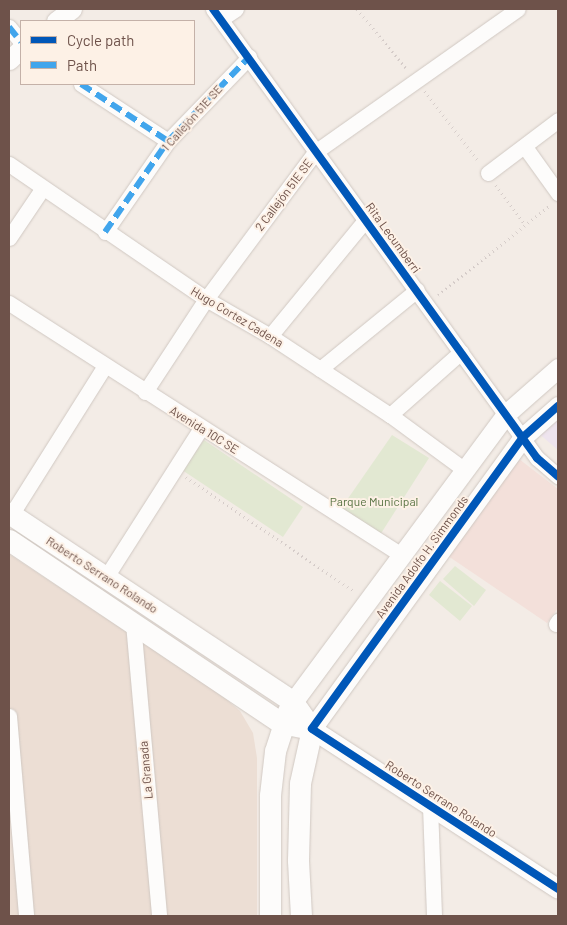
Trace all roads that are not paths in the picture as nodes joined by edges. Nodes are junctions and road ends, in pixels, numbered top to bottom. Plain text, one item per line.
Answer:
1 (72, 9) edge
2 (236, 9) edge
3 (518, 9) edge
4 (217, 14) edge
5 (57, 20) edge
6 (9, 26) edge
7 (20, 41) edge
8 (20, 50) edge
9 (249, 57) junction
10 (9, 60) edge
11 (83, 85) edge
12 (558, 120) edge
13 (168, 141) junction
14 (525, 147) junction
15 (315, 152) junction
16 (9, 164) edge
17 (488, 173) road end
18 (42, 189) junction
19 (555, 198) edge
20 (366, 219) junction
21 (105, 232) junction
22 (9, 238) edge
23 (417, 290) junction
24 (206, 299) junction
25 (9, 304) edge
26 (270, 336) junction
27 (461, 352) junction
28 (105, 366) junction
29 (558, 368) edge
30 (320, 369) junction
31 (145, 392) junction
32 (558, 406) edge
33 (507, 413) junction
34 (390, 415) junction
35 (201, 428) junction
36 (523, 437) junction
37 (465, 470) junction
38 (558, 476) edge
39 (10, 514) edge
40 (9, 540) edge
41 (401, 555) junction
42 (106, 577) junction
43 (133, 623) junction
44 (293, 702) junction
45 (9, 716) edge
46 (281, 723) junction
47 (312, 728) junction
48 (11, 754) edge
49 (430, 806) junction
50 (558, 889) edge
51 (26, 916) edge
52 (159, 916) edge
53 (270, 916) edge
54 (301, 916) edge
55 (434, 916) edge

1 - 5 street
2 - 4 street
3 - 15 street, 2 Callejón 51E SE
4 - 9 street, Rita Lecumberri
6 - 7 street
8 - 10 street
9 - 13 street, 1 Callejón 51E SE
9 - 15 street, Rita Lecumberri
11 - 13 street
12 - 14 street
13 - 21 street, 1 Callejón 51E SE
14 - 17 street
14 - 19 street
15 - 20 street, Rita Lecumberri
15 - 24 street, 2 Callejón 51E SE
16 - 18 street, Hugo Cortez Cadena
18 - 21 street, Hugo Cortez Cadena
18 - 22 street
20 - 23 street, Rita Lecumberri
20 - 26 street
21 - 24 street, Hugo Cortez Cadena
23 - 27 street, Rita Lecumberri
23 - 30 street
24 - 26 street, Hugo Cortez Cadena
24 - 31 street, 2 Callejón 51E SE
25 - 28 street, Avenida 10C SE
26 - 30 street, Hugo Cortez Cadena
27 - 33 street, Rita Lecumberri
27 - 34 street
28 - 31 street, Avenida 10C SE
28 - 39 street
29 - 33 street, Avenida Adolfo H. Simmonds
30 - 34 street, Hugo Cortez Cadena
31 - 35 street, Avenida 10C SE
32 - 36 street, Avenida Adolfo H. Simmonds
33 - 36 street, Rita Lecumberri
33 - 37 street, Avenida Adolfo H. Simmonds
34 - 37 street, Hugo Cortez Cadena
35 - 41 street, Avenida 10C SE
35 - 42 street
36 - 38 street, Rita Lecumberri
36 - 47 street, Avenida Adolfo H. Simmonds
37 - 41 street, Avenida Adolfo H. Simmonds
39 - 42 main road, Roberto Serrano Rolando
40 - 43 main road, Roberto Serrano Rolando
41 - 44 street, Avenida Adolfo H. Simmonds
42 - 44 main road, Roberto Serrano Rolando
43 - 46 main road, Roberto Serrano Rolando
43 - 52 street, La Granada
44 - 46 main road, Avenida Adolfo H. Simmonds
44 - 47 main road, Roberto Serrano Rolando
45 - 48 street
46 - 47 main road, Roberto Serrano Rolando
46 - 53 main road, Avenida Adolfo H. Simmonds
47 - 49 street, Roberto Serrano Rolando
47 - 54 main road, Avenida Adolfo H. Simmonds
48 - 51 street
49 - 50 street, Roberto Serrano Rolando
49 - 55 street

